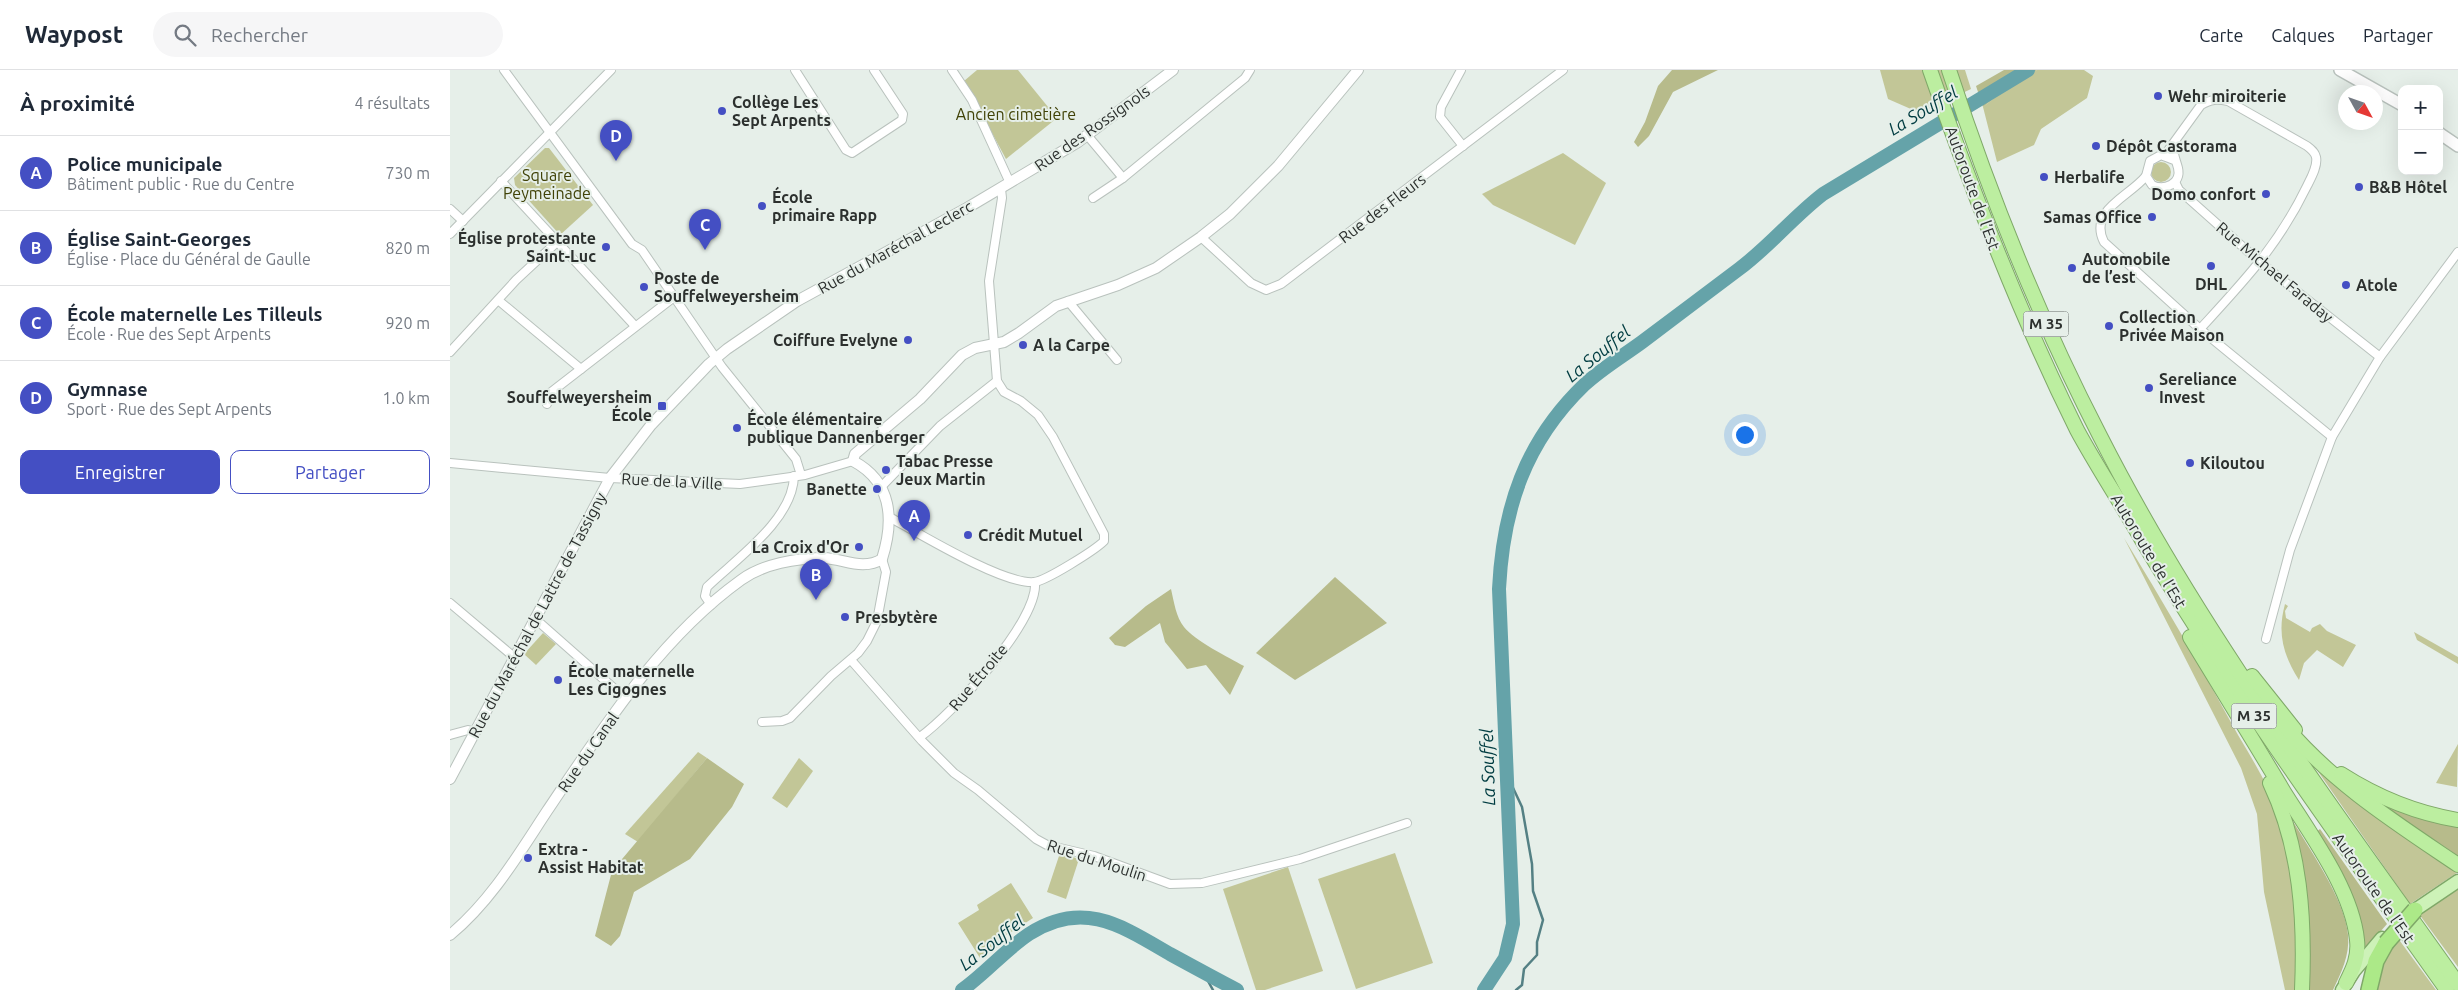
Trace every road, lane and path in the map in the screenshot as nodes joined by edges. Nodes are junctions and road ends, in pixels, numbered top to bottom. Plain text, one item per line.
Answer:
1 (504, 70) edge
2 (611, 70) edge
3 (795, 70) edge
4 (874, 70) edge
5 (952, 70) edge
6 (1250, 70) edge
7 (1358, 70) edge
8 (1461, 70) edge
9 (1563, 70) edge
10 (1930, 70) edge
11 (2340, 70) edge
12 (1171, 71) edge
13 (1950, 76) edge
14 (2398, 105) edge
15 (2443, 129) edge
16 (549, 132) junction
17 (1087, 135) junction
18 (2443, 137) edge
19 (2458, 138) edge
20 (2173, 145) junction
21 (1463, 146) junction
22 (2458, 146) edge
23 (2164, 156) junction
24 (2174, 160) junction
25 (2146, 176) junction
26 (1123, 178) junction
27 (501, 181) junction
28 (2172, 184) junction
29 (2152, 185) junction
30 (1005, 186) junction
31 (2138, 186) junction
32 (1093, 198) dead end
33 (450, 209) edge
34 (463, 221) junction
35 (450, 234) edge
36 (1201, 237) junction
37 (557, 242) junction
38 (2458, 252) edge
39 (2261, 263) junction
40 (674, 297) junction
41 (498, 300) junction
42 (1068, 301) junction
43 (634, 326) junction
44 (2200, 329) junction
45 (994, 344) junction
46 (450, 352) edge
47 (717, 357) junction
48 (2380, 357) junction
49 (1117, 360) dead end
50 (581, 369) junction
51 (997, 381) junction
52 (547, 404) dead end
53 (2078, 432) junction
54 (2332, 437) junction
55 (853, 461) junction
56 (450, 463) edge
57 (798, 476) junction
58 (610, 478) junction
59 (882, 486) junction
60 (891, 518) junction
61 (882, 559) junction
62 (2179, 574) junction
63 (1035, 582) junction
64 (450, 603) edge
65 (711, 605) junction
66 (533, 620) junction
67 (2266, 639) dead end
68 (514, 656) junction
69 (851, 660) junction
70 (2251, 675) junction
71 (625, 698) junction
72 (2236, 714) junction
73 (762, 722) dead end
74 (475, 732) junction
75 (450, 735) edge
76 (920, 737) junction
77 (450, 779) edge
78 (2458, 820) edge
79 (1407, 823) dead end
80 (2458, 866) edge
81 (2456, 883) edge
82 (2415, 910) joint
83 (450, 935) edge
84 (2384, 941) junction
85 (2458, 984) edge
86 (2344, 987) edge
87 (2302, 990) edge
88 (2370, 990) edge
89 (2447, 990) edge

1 - 16 street
2 - 16 street
3 - 4 street
5 - 30 street
6 - 26 street
7 - 36 street
8 - 21 street
9 - 21 street, Rue des Fleurs
10 - 53 highway, Autoroute de l’Est / M 35
11 - 14 main road
12 - 17 street, Rue des Rossignols
13 - 62 highway, Autoroute de l’Est / M 35
15 - 19 main road
16 - 27 street
16 - 40 street
17 - 26 street
17 - 30 street, Rue des Rossignols
18 - 22 main road
20 - 23 street
20 - 24 street
20 - 39 street
21 - 36 street, Rue des Fleurs
23 - 24 street
23 - 25 street
24 - 28 street
25 - 29 street
25 - 31 street
26 - 32 street
27 - 34 street
27 - 37 street
28 - 29 street
28 - 39 street, Rue Michael Faraday
29 - 31 street
30 - 45 street
30 - 47 street, Rue du Maréchal Leclerc
31 - 44 street
33 - 34 street
34 - 35 street
36 - 42 street
37 - 41 street
37 - 43 street
38 - 48 street
39 - 44 street
39 - 48 street, Rue Michael Faraday
40 - 43 street
40 - 47 street
41 - 46 street
41 - 50 street
42 - 45 street
42 - 49 street
43 - 50 street
44 - 54 street
45 - 51 street
45 - 55 street
47 - 57 street
47 - 58 street, Rue du Maréchal Leclerc
48 - 54 street
50 - 52 street
51 - 59 street
51 - 63 street
53 - 72 highway
53 - 89 highway, Autoroute de l’Est / M 35
54 - 67 street
55 - 57 street, Rue de la Ville
55 - 59 street
56 - 58 street, Rue de la Ville
57 - 58 street, Rue de la Ville
57 - 65 street
58 - 66 street, Rue du Maréchal de Lattre de Tassigny
59 - 60 street
60 - 61 street
60 - 63 street
61 - 65 street, Rue du Canal
61 - 69 street
62 - 70 highway
62 - 85 highway, Autoroute de l’Est / M 35
63 - 76 street, Rue Étroite
64 - 68 street
65 - 71 street, Rue du Canal
66 - 68 street, Rue du Maréchal de Lattre de Tassigny
66 - 71 street
68 - 74 street, Rue du Maréchal de Lattre de Tassigny
69 - 73 street
69 - 76 street, Rue du Moulin
70 - 78 highway
70 - 80 highway
71 - 83 street, Rue du Canal
72 - 86 highway
72 - 87 highway
74 - 75 street
74 - 77 street, Rue du Maréchal de Lattre de Tassigny
76 - 79 street, Rue du Moulin
81 - 82 main road
82 - 84 highway, bridge
84 - 86 main road
84 - 88 highway

